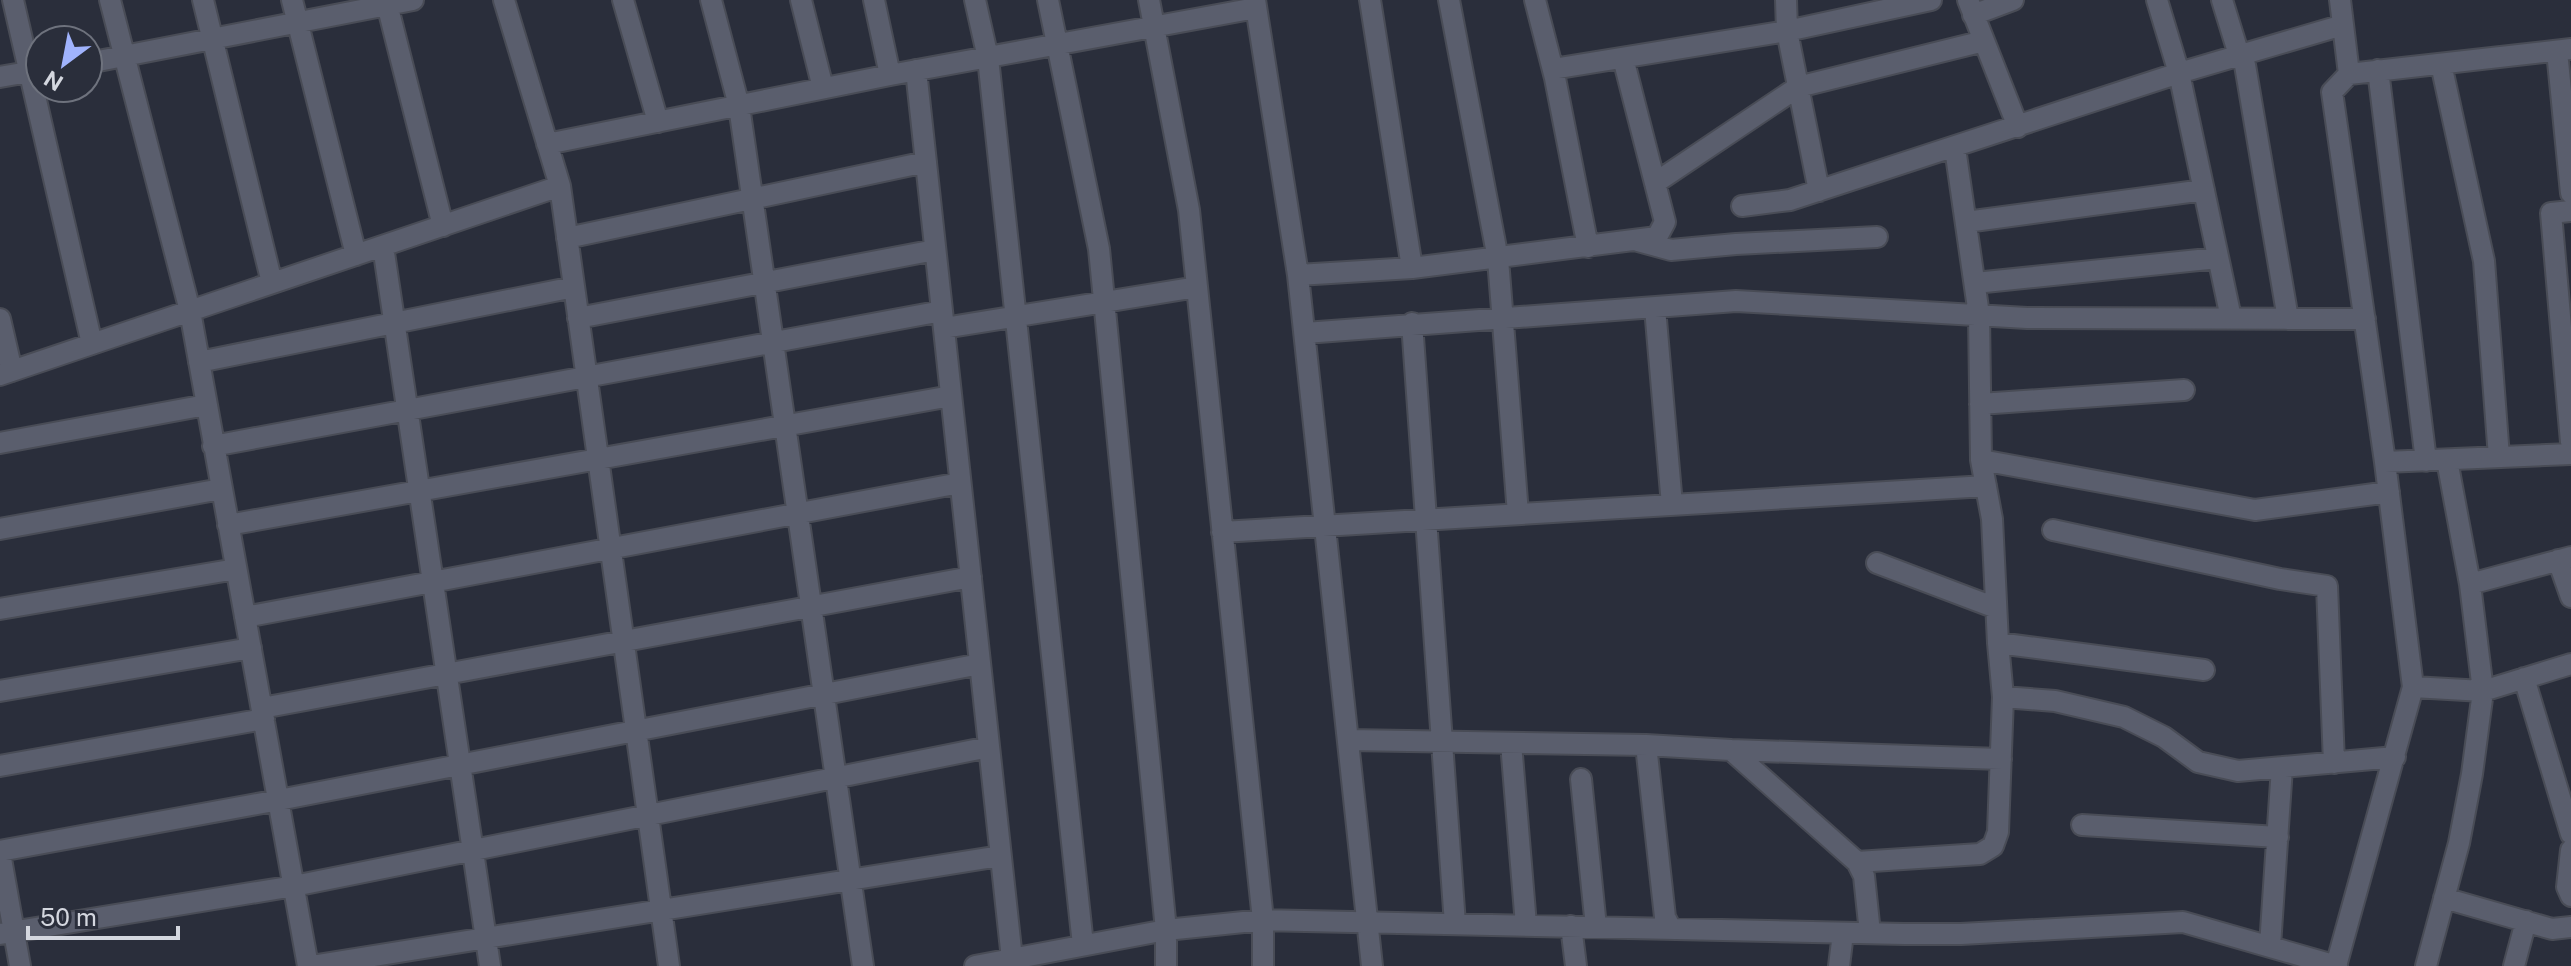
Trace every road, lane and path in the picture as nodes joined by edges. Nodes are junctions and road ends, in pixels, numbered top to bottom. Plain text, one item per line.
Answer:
1 (13, 0) edge
2 (110, 0) edge
3 (203, 0) edge
4 (292, 0) edge
5 (413, 0) edge
6 (504, 0) edge
7 (623, 0) edge
8 (711, 0) edge
9 (801, 0) edge
10 (874, 0) edge
11 (975, 0) edge
12 (1048, 0) edge
13 (1149, 0) edge
14 (1370, 0) edge
15 (1449, 0) edge
16 (1535, 0) edge
17 (1786, 0) edge
18 (1931, 0) edge
19 (2013, 0) edge
20 (2157, 0) edge
21 (2222, 0) edge
22 (2340, 0) edge
23 (386, 2) edge
24 (1255, 4) edge
25 (1970, 8) edge
26 (297, 22) junction
27 (2343, 25) junction
28 (1155, 26) junction
29 (1787, 31) junction
30 (24, 36) edge
31 (212, 37) junction
32 (1984, 41) junction
33 (1057, 45) junction
34 (2564, 50) edge
35 (2239, 55) junction
36 (125, 58) junction
37 (988, 58) junction
38 (1623, 58) junction
39 (104, 61) edge
40 (2441, 64) junction
41 (1553, 69) junction
42 (916, 70) junction
43 (2378, 70) junction
44 (24, 73) edge
45 (2179, 73) junction
46 (2349, 74) junction
47 (890, 75) junction
48 (0, 77) edge
49 (1798, 87) junction
50 (823, 88) junction
51 (42, 104) edge
52 (739, 106) junction
53 (658, 122) junction
54 (2018, 127) junction
55 (547, 144) junction
56 (1955, 148) junction
57 (926, 162) junction
58 (1655, 183) junction
59 (560, 186) junction
60 (2204, 190) junction
61 (1819, 191) junction
62 (2571, 193) edge
63 (753, 199) junction
64 (1742, 206) dead end
65 (2571, 211) edge
66 (1966, 222) junction
67 (443, 226) junction
68 (1877, 237) dead end
69 (567, 238) junction
70 (1637, 240) junction
71 (383, 246) junction
72 (1588, 247) junction
73 (935, 250) junction
74 (356, 255) junction
75 (2218, 258) junction
76 (1498, 259) junction
77 (1412, 268) junction
78 (1298, 275) junction
79 (764, 282) junction
80 (272, 283) junction
81 (1975, 283) junction
82 (574, 287) junction
83 (1197, 287) junction
84 (1104, 302) junction
85 (1655, 308) junction
86 (190, 311) junction
87 (1979, 315) junction
88 (1017, 316) junction
89 (578, 318) junction
90 (2231, 318) junction
91 (0, 319) edge
92 (943, 319) junction
93 (2288, 319) junction
94 (2365, 319) junction
95 (1503, 320) junction
96 (394, 323) junction
97 (1412, 323) junction
98 (1305, 333) junction
99 (773, 342) junction
100 (92, 344) junction
101 (199, 362) junction
102 (6, 373) edge
103 (586, 377) junction
104 (2184, 390) dead end
105 (951, 396) junction
106 (1980, 404) junction
107 (206, 405) junction
108 (407, 410) junction
109 (785, 426) junction
110 (2571, 442) edge
111 (0, 443) edge
112 (213, 446) junction
113 (2571, 454) edge
114 (2499, 457) junction
115 (598, 459) junction
116 (1981, 460) junction
117 (2436, 460) junction
118 (2385, 462) junction
119 (960, 483) junction
120 (1986, 486) junction
121 (221, 489) junction
122 (419, 491) junction
123 (2389, 492) junction
124 (1672, 505) junction
125 (798, 513) junction
126 (1518, 514) junction
127 (1427, 519) junction
128 (228, 525) junction
129 (1326, 525) junction
130 (0, 529) edge
131 (2053, 530) dead end
132 (1222, 532) junction
133 (610, 548) junction
134 (2564, 558) edge
135 (1877, 563) dead end
136 (236, 569) junction
137 (971, 577) junction
138 (433, 581) junction
139 (2470, 584) junction
140 (2571, 597) edge
141 (811, 606) junction
142 (1996, 608) junction
143 (0, 609) edge
144 (245, 617) junction
145 (623, 641) junction
146 (1998, 643) junction
147 (251, 648) junction
148 (980, 664) junction
149 (2571, 664) edge
150 (2204, 670) dead end
151 (446, 673) junction
152 (2524, 678) junction
153 (2413, 687) junction
154 (0, 691) edge
155 (2483, 691) junction
156 (824, 694) junction
157 (2003, 697) junction
158 (263, 713) junction
159 (636, 731) junction
160 (1349, 740) junction
161 (1444, 742) junction
162 (1511, 743) junction
163 (1646, 745) junction
164 (989, 747) junction
165 (1731, 750) junction
166 (2395, 757) junction
167 (2001, 759) junction
168 (2334, 763) junction
169 (460, 764) junction
170 (0, 766) edge
171 (2282, 767) junction
172 (836, 778) junction
173 (1581, 779) dead end
174 (279, 800) junction
175 (648, 815) junction
176 (2082, 825) dead end
177 (2571, 834) edge
178 (2278, 837) junction
179 (473, 850) junction
180 (2571, 850) edge
181 (0, 852) edge
182 (1000, 856) junction
183 (1857, 862) junction
184 (851, 880) junction
185 (294, 886) junction
186 (2571, 896) edge
187 (2444, 898) junction
188 (661, 910) junction
189 (1263, 920) junction
190 (2526, 921) junction
191 (1369, 922) junction
192 (1455, 924) junction
193 (1526, 925) junction
194 (1571, 926) junction
195 (1596, 927) junction
196 (2571, 927) edge
197 (1671, 929) junction
198 (1166, 930) junction
199 (7, 933) edge
200 (1843, 933) junction
201 (1870, 933) junction
202 (486, 938) junction
203 (1083, 945) junction
204 (2270, 946) junction
205 (1012, 959) junction
206 (20, 966) edge
207 (309, 966) edge
208 (490, 966) edge
209 (669, 966) edge
210 (863, 966) edge
211 (975, 966) edge
212 (1166, 966) edge
213 (1263, 966) edge
214 (1372, 966) edge
215 (1576, 966) edge
216 (1839, 966) edge
217 (2336, 966) edge
218 (2426, 966) edge
219 (2514, 966) edge

1 - 30 street
2 - 36 street
3 - 31 street
4 - 26 street
5 - 23 street
6 - 55 street
7 - 53 street
8 - 52 street
9 - 50 street
10 - 47 street
11 - 37 street
12 - 33 street
13 - 28 street
14 - 77 street
15 - 76 street
16 - 41 street
17 - 29 street
18 - 29 street
19 - 25 street
20 - 45 street
21 - 35 street
22 - 27 street
23 - 26 street
23 - 67 street
24 - 28 street
24 - 78 street
25 - 32 street
26 - 31 street
26 - 74 street
27 - 35 street
27 - 46 street
28 - 33 street
28 - 83 street
29 - 38 street
29 - 49 street
31 - 36 street
31 - 80 street
32 - 49 street
32 - 54 street
33 - 37 street
33 - 84 street
34 - 40 street
34 - 62 street
35 - 45 street
35 - 93 street
36 - 39 street
36 - 86 street
37 - 42 street
37 - 88 street
38 - 41 street
38 - 58 street
40 - 43 street
40 - 114 street
41 - 72 street
42 - 47 street
42 - 57 street
43 - 46 street
43 - 117 street
44 - 48 street
45 - 54 street
45 - 60 street
46 - 94 street
47 - 50 street
49 - 58 street
49 - 61 street
50 - 52 street
51 - 100 street
52 - 53 street
52 - 63 street
53 - 55 street
54 - 56 street
55 - 59 street
56 - 61 street
56 - 66 street
57 - 63 street
57 - 73 street
58 - 70 street
59 - 67 street
59 - 69 street
60 - 66 street
60 - 75 street
61 - 64 street
63 - 69 street
63 - 79 street
65 - 110 street
66 - 81 street
67 - 71 street
68 - 70 street
69 - 82 street
70 - 72 street
71 - 74 street
71 - 96 street
72 - 76 street
73 - 79 street
73 - 92 street
74 - 80 street
75 - 81 street
75 - 90 street
76 - 77 street
76 - 95 street
77 - 78 street
78 - 98 street
79 - 89 street
79 - 99 street
80 - 86 street
81 - 87 street
82 - 89 street
82 - 96 street
83 - 84 street
83 - 132 street
84 - 88 street
84 - 198 street
85 - 87 street
85 - 95 street
85 - 124 street
86 - 100 street
86 - 101 street
87 - 90 street
87 - 106 street
88 - 92 street
88 - 203 street
89 - 103 street
90 - 93 street
91 - 102 street
92 - 99 street
92 - 105 street
93 - 94 street
94 - 118 street
95 - 97 street
95 - 126 street
96 - 101 street
96 - 108 street
97 - 98 street
97 - 127 street
98 - 129 street
99 - 103 street
99 - 109 street
100 - 102 street
101 - 107 street
103 - 108 street
103 - 115 street
104 - 106 street
105 - 109 street
105 - 119 street
106 - 116 street
107 - 111 street
107 - 112 street
108 - 112 street
108 - 122 street
109 - 115 street
109 - 125 street
112 - 121 street
113 - 114 street
114 - 117 street
115 - 122 street
115 - 133 street
116 - 120 street
116 - 123 street
117 - 118 street
117 - 139 street
118 - 123 street
119 - 125 street
119 - 137 street
120 - 124 street
120 - 142 street
121 - 128 street
121 - 130 street
122 - 128 street
122 - 138 street
123 - 153 street
124 - 126 street
125 - 133 street
125 - 141 street
126 - 127 street
127 - 129 street
127 - 161 street
128 - 136 street
129 - 132 street
129 - 160 street
131 - 168 street
132 - 189 street
133 - 138 street
133 - 145 street
134 - 139 street
134 - 140 street
135 - 142 street
136 - 143 street
136 - 144 street
137 - 141 street
137 - 148 street
138 - 144 street
138 - 151 street
139 - 155 street
141 - 145 street
141 - 156 street
142 - 146 street
144 - 147 street
145 - 151 street
145 - 159 street
146 - 150 street
146 - 157 street
147 - 154 street
147 - 158 street
148 - 156 street
148 - 164 street
149 - 152 street
151 - 158 street
151 - 169 street
152 - 155 street
152 - 177 street
153 - 155 street
153 - 166 street
155 - 187 street
156 - 159 street
156 - 172 street
157 - 167 street
157 - 171 street
158 - 170 street
158 - 174 street
159 - 169 street
159 - 175 street
160 - 161 street
160 - 191 street
161 - 162 street
161 - 192 street
162 - 163 street
162 - 193 street
163 - 165 street
163 - 197 street
164 - 172 street
164 - 182 street
165 - 167 street
165 - 183 street
166 - 168 street
166 - 217 street
167 - 183 street
168 - 171 street
169 - 174 street
169 - 179 street
171 - 178 street
172 - 175 street
172 - 184 street
173 - 195 street
174 - 181 street
174 - 185 street
175 - 179 street
175 - 188 street
176 - 178 street
178 - 204 street
179 - 185 street
179 - 202 street
180 - 186 street
181 - 199 street
182 - 184 street
182 - 205 street
183 - 201 street
184 - 188 street
184 - 210 street
185 - 199 street
185 - 207 street
187 - 190 street
187 - 218 street
188 - 202 street
188 - 209 street
189 - 191 street
189 - 198 street
189 - 213 street
190 - 196 street
190 - 219 street
191 - 192 street
191 - 214 street
192 - 193 street
193 - 194 street
194 - 195 street
194 - 215 street
195 - 197 street
197 - 200 street
198 - 203 street
198 - 212 street
199 - 206 street
200 - 201 street
200 - 216 street
201 - 204 street
202 - 207 street
202 - 208 street
203 - 205 street
204 - 217 street
205 - 211 street

